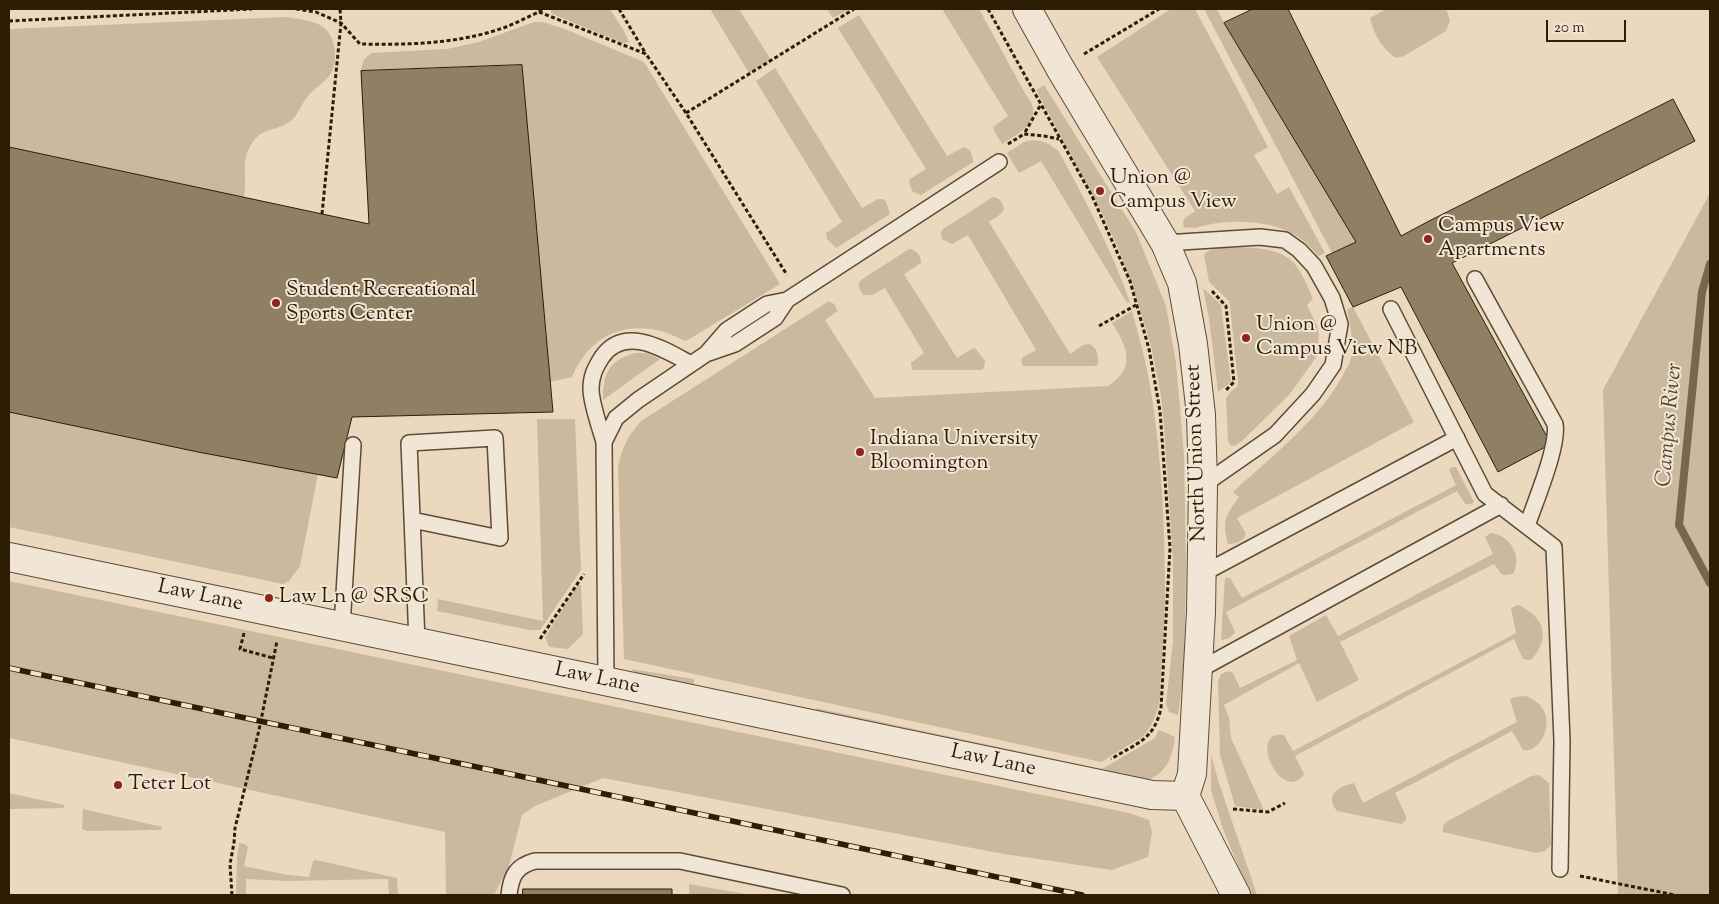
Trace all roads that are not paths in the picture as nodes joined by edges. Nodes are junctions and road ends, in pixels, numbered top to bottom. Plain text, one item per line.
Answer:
1 (1027, 9) edge
2 (1000, 155) road end
3 (1165, 243) junction
4 (1475, 279) dead end
5 (1391, 309) dead end
6 (691, 364) junction
7 (1457, 438) junction
8 (604, 442) junction
9 (353, 445) dead end
10 (1204, 486) junction
11 (1501, 505) junction
12 (412, 520) junction
13 (1528, 526) junction
14 (9, 558) edge
15 (1202, 574) junction
16 (342, 627) junction
17 (417, 642) junction
18 (1197, 671) junction
19 (606, 681) junction
20 (1185, 796) junction
21 (1560, 869) road end
22 (509, 895) edge
23 (842, 895) edge
24 (1236, 895) edge

1 - 3 street, North Union Street
2 - 6 lane
3 - 10 street, North Union Street
3 - 10 lane
4 - 13 lane
5 - 7 lane
6 - 8 lane
6 - 8 lane
7 - 11 lane
7 - 15 lane
8 - 19 lane
9 - 16 lane
10 - 15 street, North Union Street
11 - 13 lane
11 - 18 lane
12 - 12 lane
12 - 17 lane
13 - 21 lane
14 - 16 street, Law Lane
15 - 18 street, North Union Street
16 - 17 street, Law Lane
17 - 19 street, Law Lane
18 - 20 street, North Union Street
19 - 20 street, Law Lane
20 - 24 street
22 - 23 lane

